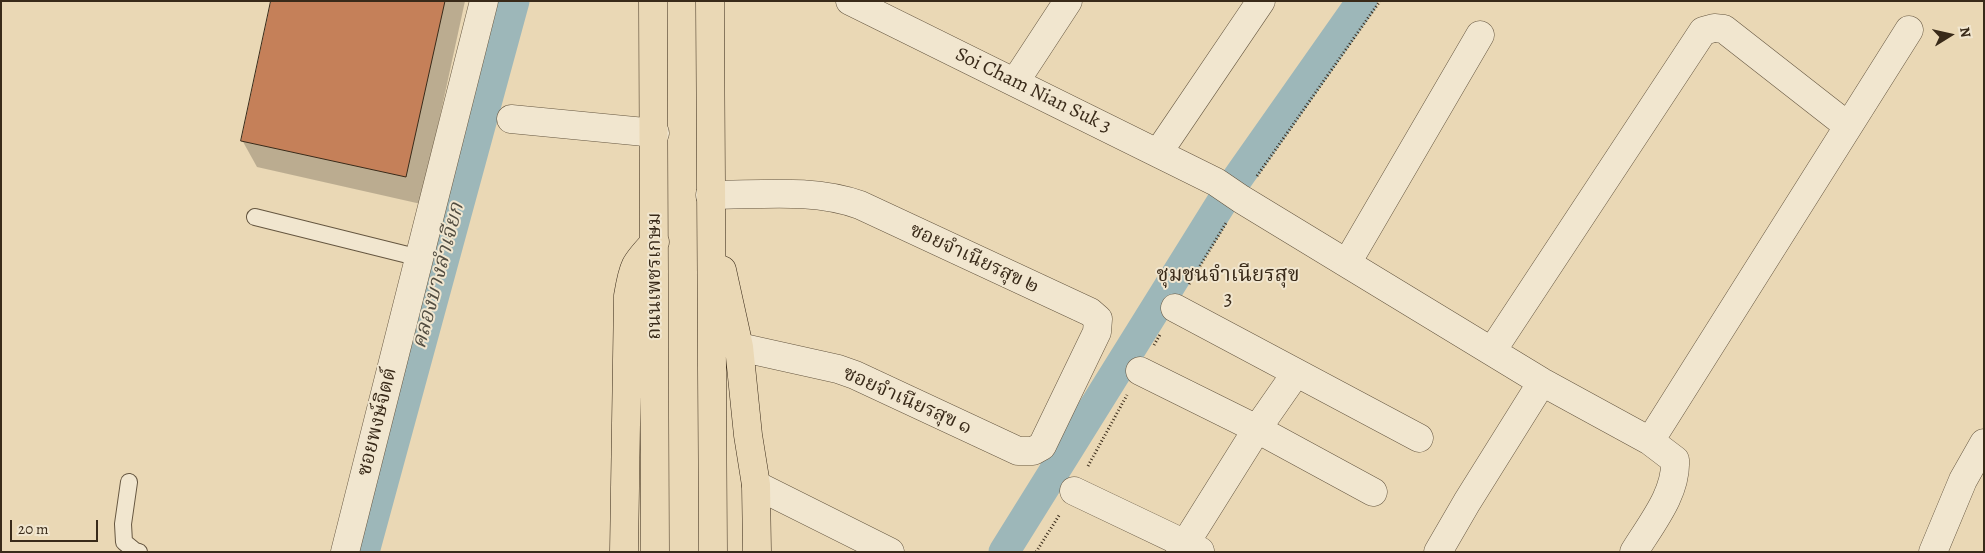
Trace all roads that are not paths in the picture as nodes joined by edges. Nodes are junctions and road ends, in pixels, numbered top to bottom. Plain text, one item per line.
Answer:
1 (484, 1) edge
2 (653, 1) edge
3 (710, 1) edge
4 (850, 1) edge
5 (1068, 1) edge
6 (1261, 1) edge
7 (1909, 30) dead end
8 (1480, 35) dead end
9 (1015, 82) junction
10 (511, 119) dead end
11 (1848, 126) junction
12 (655, 134) junction
13 (1158, 153) junction
14 (710, 204) junction
15 (254, 217) dead end
16 (655, 242) junction
17 (420, 258) junction
18 (1347, 263) junction
19 (1175, 308) dead end
20 (739, 347) junction
21 (1492, 351) junction
22 (1140, 371) dead end
23 (1296, 373) junction
24 (1542, 382) junction
25 (1257, 429) junction
26 (1419, 438) dead end
27 (1650, 441) junction
28 (1984, 443) edge
29 (1042, 446) joint
30 (129, 482) dead end
31 (756, 485) junction
32 (1074, 491) dead end
33 (1373, 492) dead end
34 (1189, 549) edge
35 (655, 551) edge
36 (712, 551) edge
37 (139, 552) edge
38 (345, 552) edge
39 (624, 552) edge
40 (757, 552) edge
41 (890, 552) edge
42 (1438, 552) edge
43 (1634, 552) edge
44 (1932, 552) edge

1 - 17 street, ซอยพงษ์จิตต์
2 - 12 main road, ถนนเพชรเกษม
3 - 14 main road
4 - 9 street, Soi Cham Nian Suk 3
5 - 9 street
6 - 13 street
7 - 11 street
8 - 18 street
9 - 13 street, Soi Cham Nian Suk 3
10 - 12 street
11 - 21 street
11 - 27 street
12 - 16 main road, ถนนเพชรเกษม
13 - 18 street, Soi Cham Nian Suk 3
14 - 20 main road
14 - 29 street, ซอยจำเนียรสุข ๒
14 - 36 main road
15 - 17 lane
16 - 35 main road, ถนนเพชรเกษม
16 - 39 main road
17 - 38 street, ซอยพงษ์จิตต์
18 - 21 street, Soi Cham Nian Suk 3
19 - 23 street
20 - 29 street, ซอยจำเนียรสุข ๑
20 - 31 main road
21 - 24 street, Soi Cham Nian Suk 3
22 - 25 street
23 - 25 street
23 - 26 street
24 - 27 street, Soi Cham Nian Suk 3
24 - 42 street
25 - 33 street
25 - 34 street
27 - 43 street, Soi Cham Nian Suk 3
28 - 44 street
30 - 37 lane
31 - 40 main road
31 - 41 street
32 - 34 street

